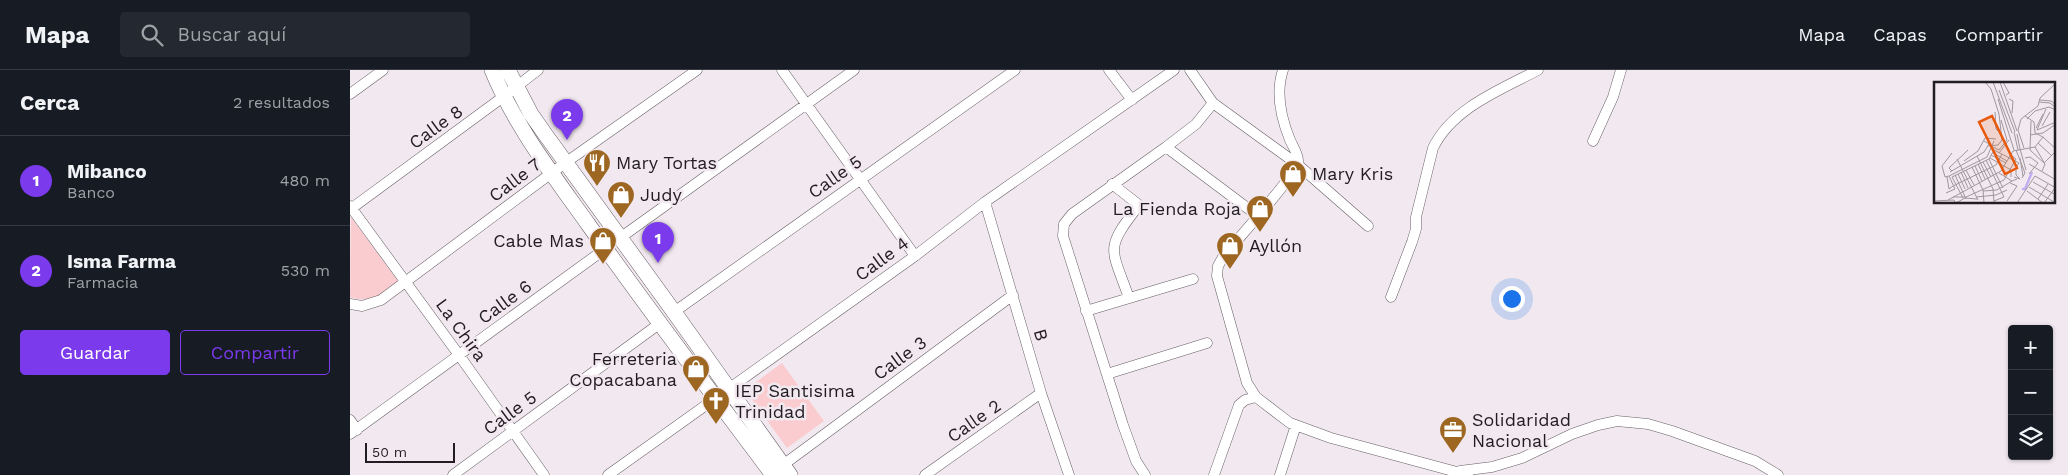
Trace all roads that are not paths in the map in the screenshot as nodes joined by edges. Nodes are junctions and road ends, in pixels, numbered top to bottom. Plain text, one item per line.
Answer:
1 (383, 70) edge
2 (492, 70) edge
3 (508, 70) edge
4 (538, 70) edge
5 (697, 70) edge
6 (782, 70) edge
7 (854, 70) edge
8 (1015, 70) edge
9 (1109, 70) edge
10 (1174, 70) edge
11 (1190, 70) edge
12 (1283, 70) edge
13 (1538, 70) edge
14 (1622, 70) edge
15 (516, 86) junction
16 (350, 94) edge
17 (503, 98) junction
18 (1132, 100) junction
19 (1213, 102) junction
20 (806, 104) junction
21 (1593, 141) dead end
22 (1166, 147) junction
23 (565, 163) junction
24 (1297, 164) junction
25 (551, 173) junction
26 (860, 180) junction
27 (1112, 184) junction
28 (985, 202) junction
29 (351, 207) edge
30 (1258, 216) junction
31 (1368, 226) dead end
32 (620, 238) junction
33 (605, 249) junction
34 (915, 256) junction
35 (1193, 279) dead end
36 (406, 281) junction
37 (1013, 296) junction
38 (1391, 297) dead end
39 (1129, 298) junction
40 (350, 304) edge
41 (1086, 311) junction
42 (674, 312) junction
43 (659, 324) junction
44 (1207, 343) dead end
45 (459, 355) junction
46 (1107, 374) junction
47 (728, 388) junction
48 (1041, 393) junction
49 (1256, 397) junction
50 (715, 398) junction
51 (350, 420) edge
52 (1296, 425) junction
53 (513, 431) junction
54 (353, 432) edge
55 (1454, 471) junction
56 (776, 472) edge
57 (453, 475) edge
58 (544, 475) edge
59 (608, 475) edge
60 (925, 475) edge
61 (1069, 475) edge
62 (1145, 475) edge
63 (1214, 475) edge
64 (1280, 475) edge
65 (1468, 475) edge
66 (1778, 475) edge

1 - 16 street
2 - 17 street
3 - 15 street
4 - 15 street, Calle 8
5 - 23 street, Calle 7
6 - 20 street
7 - 20 street
8 - 26 street, Calle 5
9 - 18 street
10 - 18 street, Calle 4
11 - 19 street
12 - 24 street
13 - 38 street
14 - 21 street
15 - 17 street, Calle 8
15 - 23 street
17 - 25 street
17 - 29 street, Calle 8
18 - 28 street, Calle 4
19 - 22 street
19 - 24 street
20 - 26 street
20 - 32 street
22 - 27 street
22 - 30 street
23 - 25 street, Calle 7
23 - 32 street
24 - 30 street
24 - 31 street
25 - 33 street
25 - 36 street, Calle 7
26 - 34 street
26 - 42 street, Calle 5
27 - 39 street
27 - 41 street
28 - 34 street, Calle 4
28 - 37 street, B
29 - 36 street, La Chira
30 - 49 street
32 - 42 street
33 - 43 street
33 - 45 street, Calle 6
34 - 47 street, Calle 4
35 - 39 street
36 - 40 street, Calle 7
36 - 45 street, La Chira
37 - 48 street, B
37 - 56 street, Calle 3
39 - 41 street
41 - 46 street
42 - 47 street
43 - 50 street
43 - 53 street, Calle 5
44 - 46 street
45 - 53 street, La Chira
45 - 54 street, Calle 6
46 - 62 street
47 - 50 street, Calle 4
47 - 56 street
48 - 60 street, Calle 2
48 - 61 street, B
49 - 52 street
49 - 63 street
50 - 56 street
50 - 59 street, Calle 4
51 - 54 street
52 - 55 street
52 - 64 street
53 - 57 street, Calle 5
53 - 58 street, La Chira
55 - 65 street
55 - 66 street

